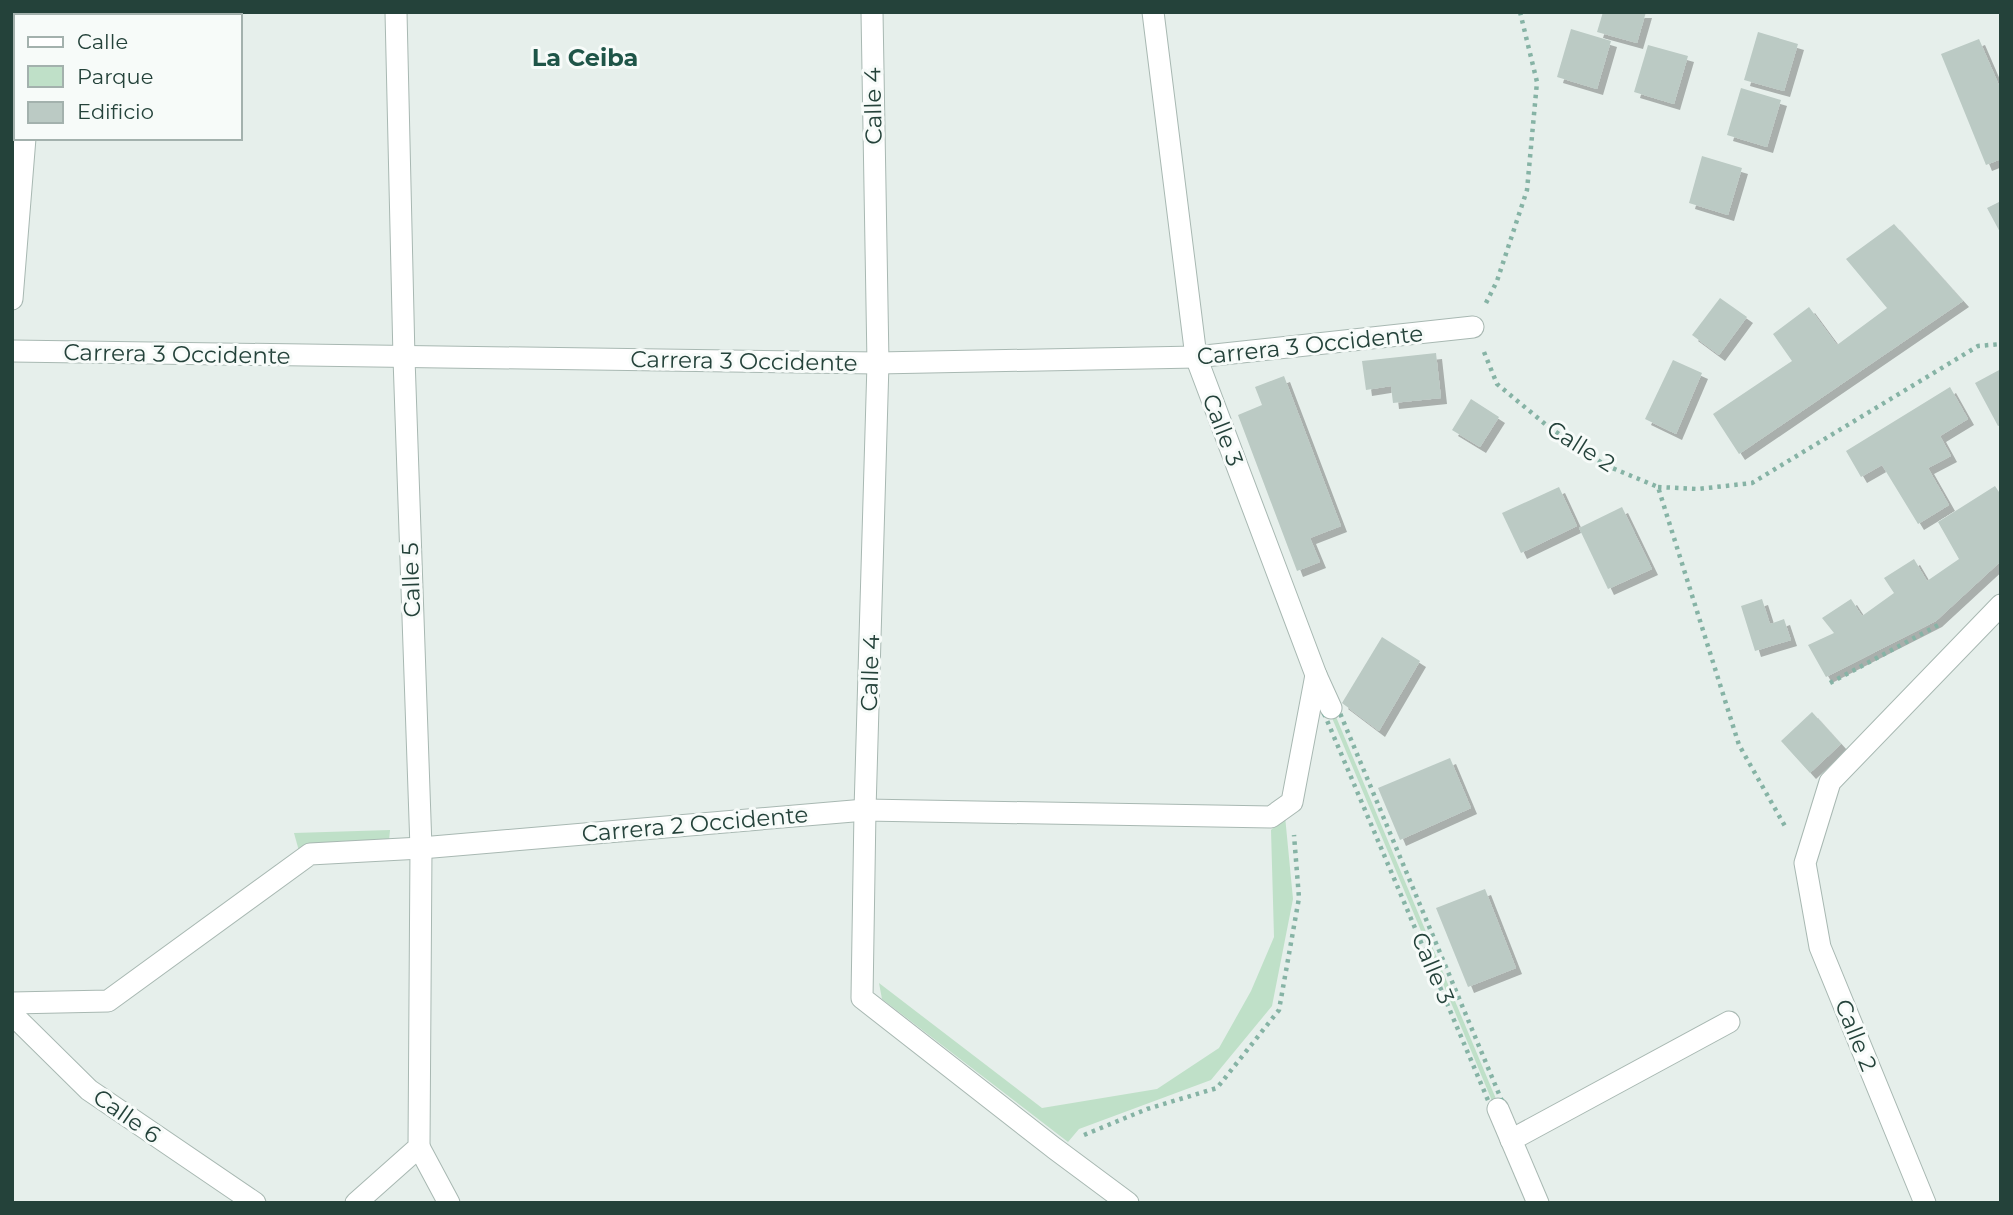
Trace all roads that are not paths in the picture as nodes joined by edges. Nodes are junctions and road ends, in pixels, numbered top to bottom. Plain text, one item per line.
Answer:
1 (396, 12) edge
2 (872, 12) edge
3 (1153, 12) edge
4 (25, 140) edge
5 (12, 299) edge
6 (1473, 327) road end
7 (12, 351) edge
8 (1196, 357) junction
9 (404, 358) junction
10 (878, 363) junction
11 (2001, 605) edge
12 (1316, 675) junction
13 (1331, 709) road end
14 (865, 810) junction
15 (421, 848) junction
16 (12, 1003) edge
17 (12, 1014) edge
18 (1729, 1022) dead end
19 (1498, 1109) road end
20 (1511, 1140) junction
21 (419, 1147) junction
22 (254, 1203) edge
23 (356, 1203) edge
24 (449, 1203) edge
25 (1128, 1203) edge
26 (1538, 1203) edge
27 (1925, 1203) edge

1 - 9 street, Calle 5
2 - 10 street, Calle 4
3 - 8 street, Calle 3
4 - 5 street
6 - 8 street, Carrera 3 Occidente
7 - 9 street, Carrera 3 Occidente
8 - 10 street, Carrera 3 Occidente
8 - 12 street, Calle 3
9 - 10 street, Carrera 3 Occidente
9 - 15 street, Calle 5
10 - 14 street, Calle 4
11 - 27 street, Calle 2
12 - 13 street, Calle 3
12 - 14 street, Carrera 2 Occidente
14 - 15 street, Carrera 2 Occidente
14 - 25 street, Calle 4
15 - 16 street, Carrera 2 Occidente
15 - 21 street, Calle 5
17 - 22 street, Calle 6
18 - 20 street
19 - 20 street
20 - 26 street
21 - 23 street
21 - 24 street, Calle 5

